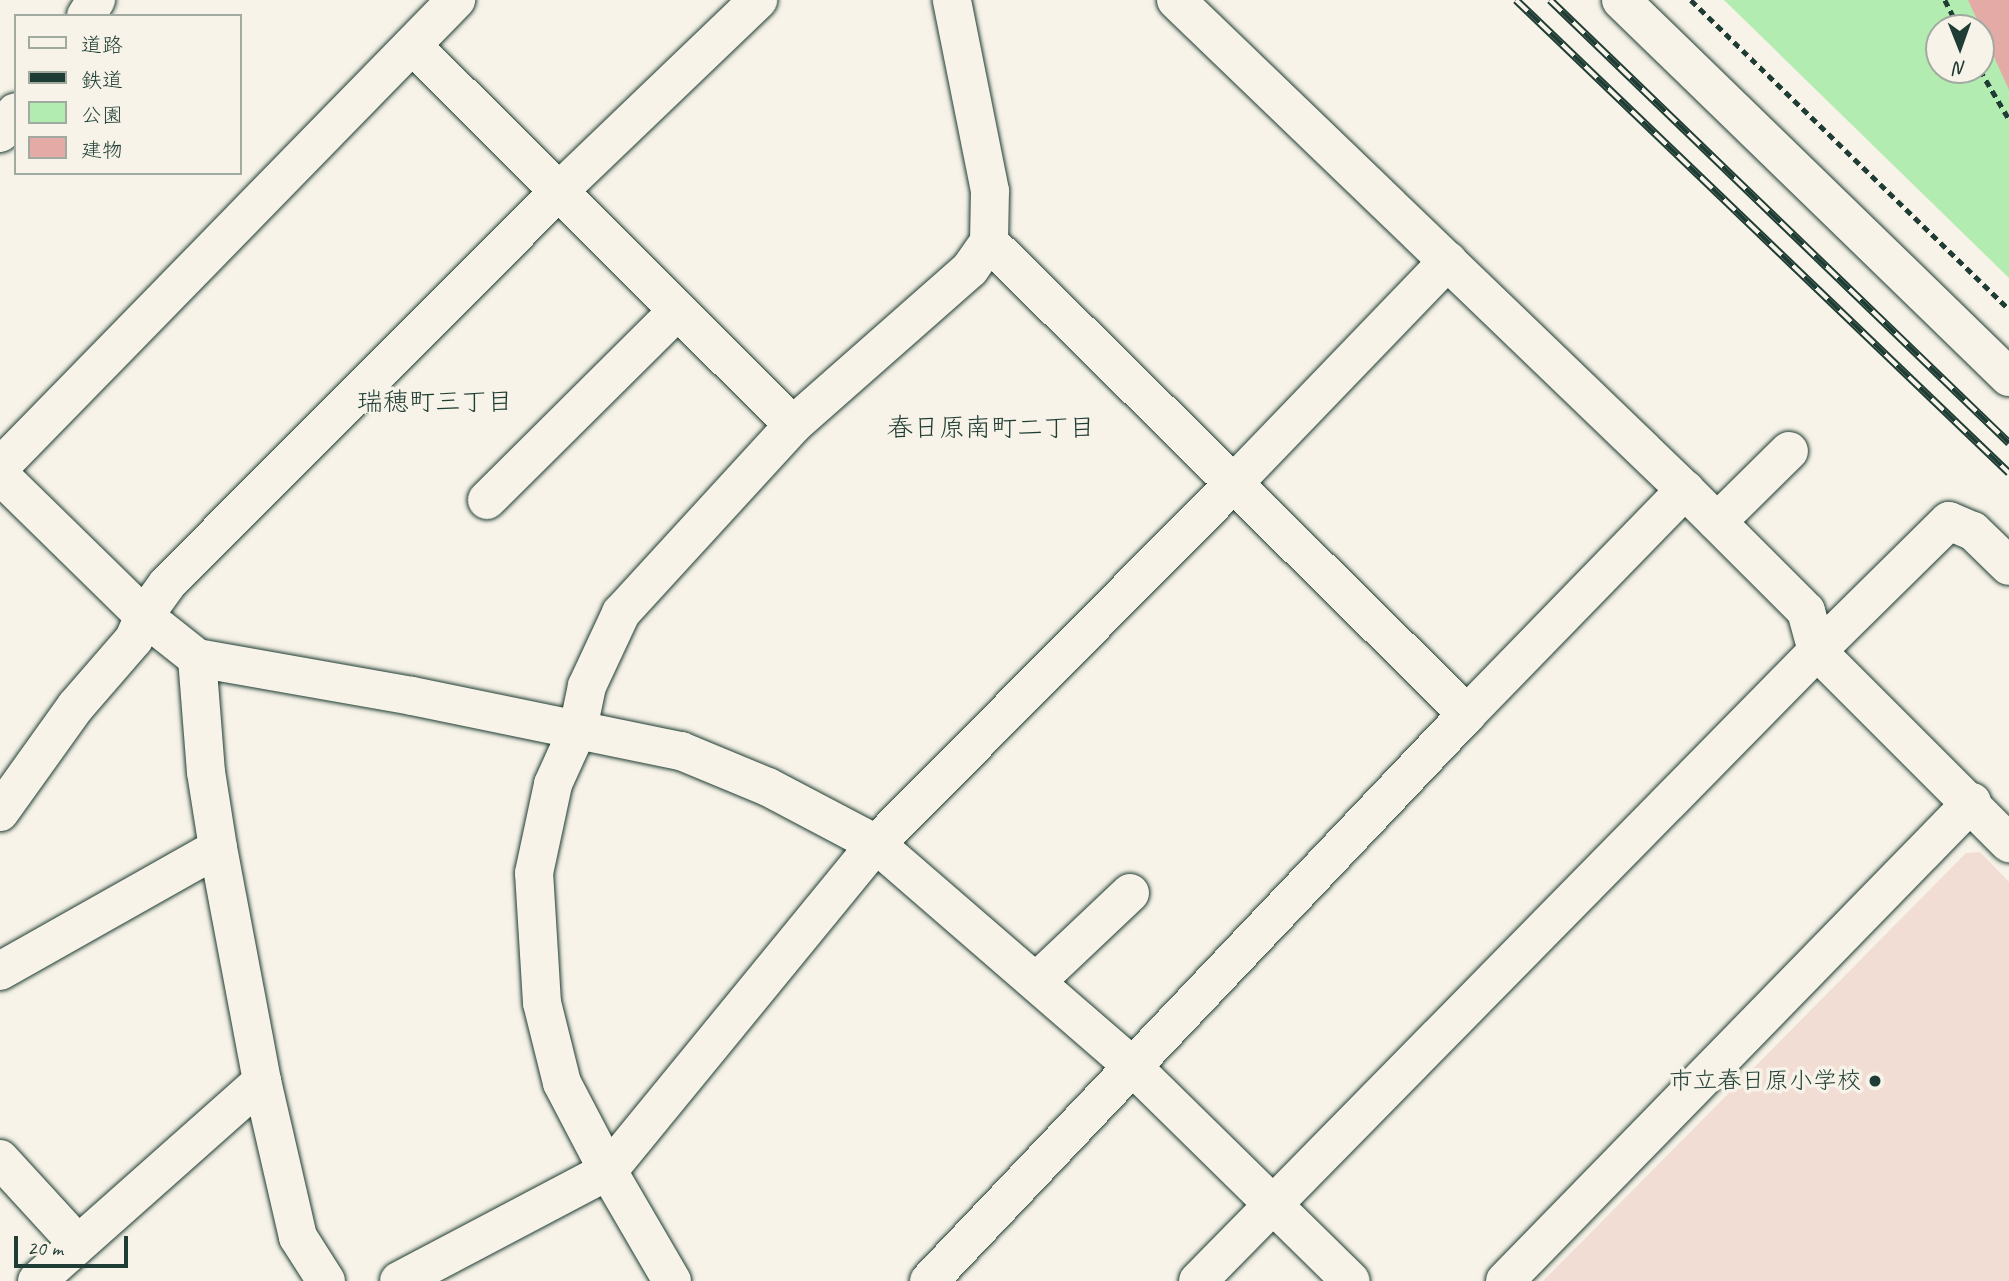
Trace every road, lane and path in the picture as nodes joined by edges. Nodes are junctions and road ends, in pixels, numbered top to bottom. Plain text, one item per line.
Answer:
1 (456, 0) edge
2 (758, 0) edge
3 (952, 0) edge
4 (1176, 0) edge
5 (1621, 0) edge
6 (1691, 0) edge
7 (412, 45) junction
8 (1988, 84) edge
9 (14, 115) edge
10 (2009, 120) edge
11 (0, 133) edge
12 (559, 191) junction
13 (989, 242) junction
14 (1448, 261) junction
15 (2009, 309) edge
16 (678, 310) junction
17 (2009, 377) edge
18 (793, 425) junction
19 (1789, 451) dead end
20 (0, 467) edge
21 (0, 475) edge
22 (1235, 482) junction
23 (1685, 490) junction
24 (487, 500) dead end
25 (1717, 522) junction
26 (2009, 566) edge
27 (144, 616) junction
28 (1817, 651) junction
29 (197, 658) junction
30 (1467, 714) junction
31 (578, 729) junction
32 (1972, 802) junction
33 (0, 812) edge
34 (2009, 842) edge
35 (876, 844) junction
36 (218, 848) junction
37 (1130, 893) dead end
38 (0, 971) edge
39 (1037, 981) junction
40 (1133, 1068) junction
41 (262, 1081) junction
42 (0, 1158) edge
43 (608, 1171) junction
44 (1275, 1204) junction
45 (78, 1244) junction
46 (37, 1281) edge
47 (326, 1281) edge
48 (398, 1281) edge
49 (672, 1281) edge
50 (929, 1281) edge
51 (1198, 1281) edge
52 (1351, 1281) edge
53 (1505, 1281) edge

1 - 7 street
2 - 12 street
3 - 13 street
4 - 14 street
5 - 17 street
6 - 15 path
7 - 12 street
7 - 20 street
8 - 10 path
9 - 11 street
12 - 16 street
12 - 27 street
13 - 18 street
13 - 22 street
14 - 22 street
14 - 23 street
16 - 18 street
16 - 24 street
18 - 31 street
19 - 25 street
21 - 27 street
22 - 30 street
22 - 35 street
23 - 25 street
23 - 30 street
25 - 28 street
26 - 28 street
27 - 29 street
27 - 33 street
28 - 32 street
28 - 44 street
29 - 31 street
29 - 36 street
30 - 40 street
31 - 35 street
31 - 43 street
32 - 34 street
32 - 53 street
35 - 39 street
35 - 43 street
36 - 38 street
36 - 41 street
37 - 39 street
39 - 40 street
40 - 44 street
40 - 50 street
41 - 45 street
41 - 47 street
42 - 45 street
43 - 48 street
43 - 49 street
44 - 51 street
44 - 52 street
45 - 46 street

